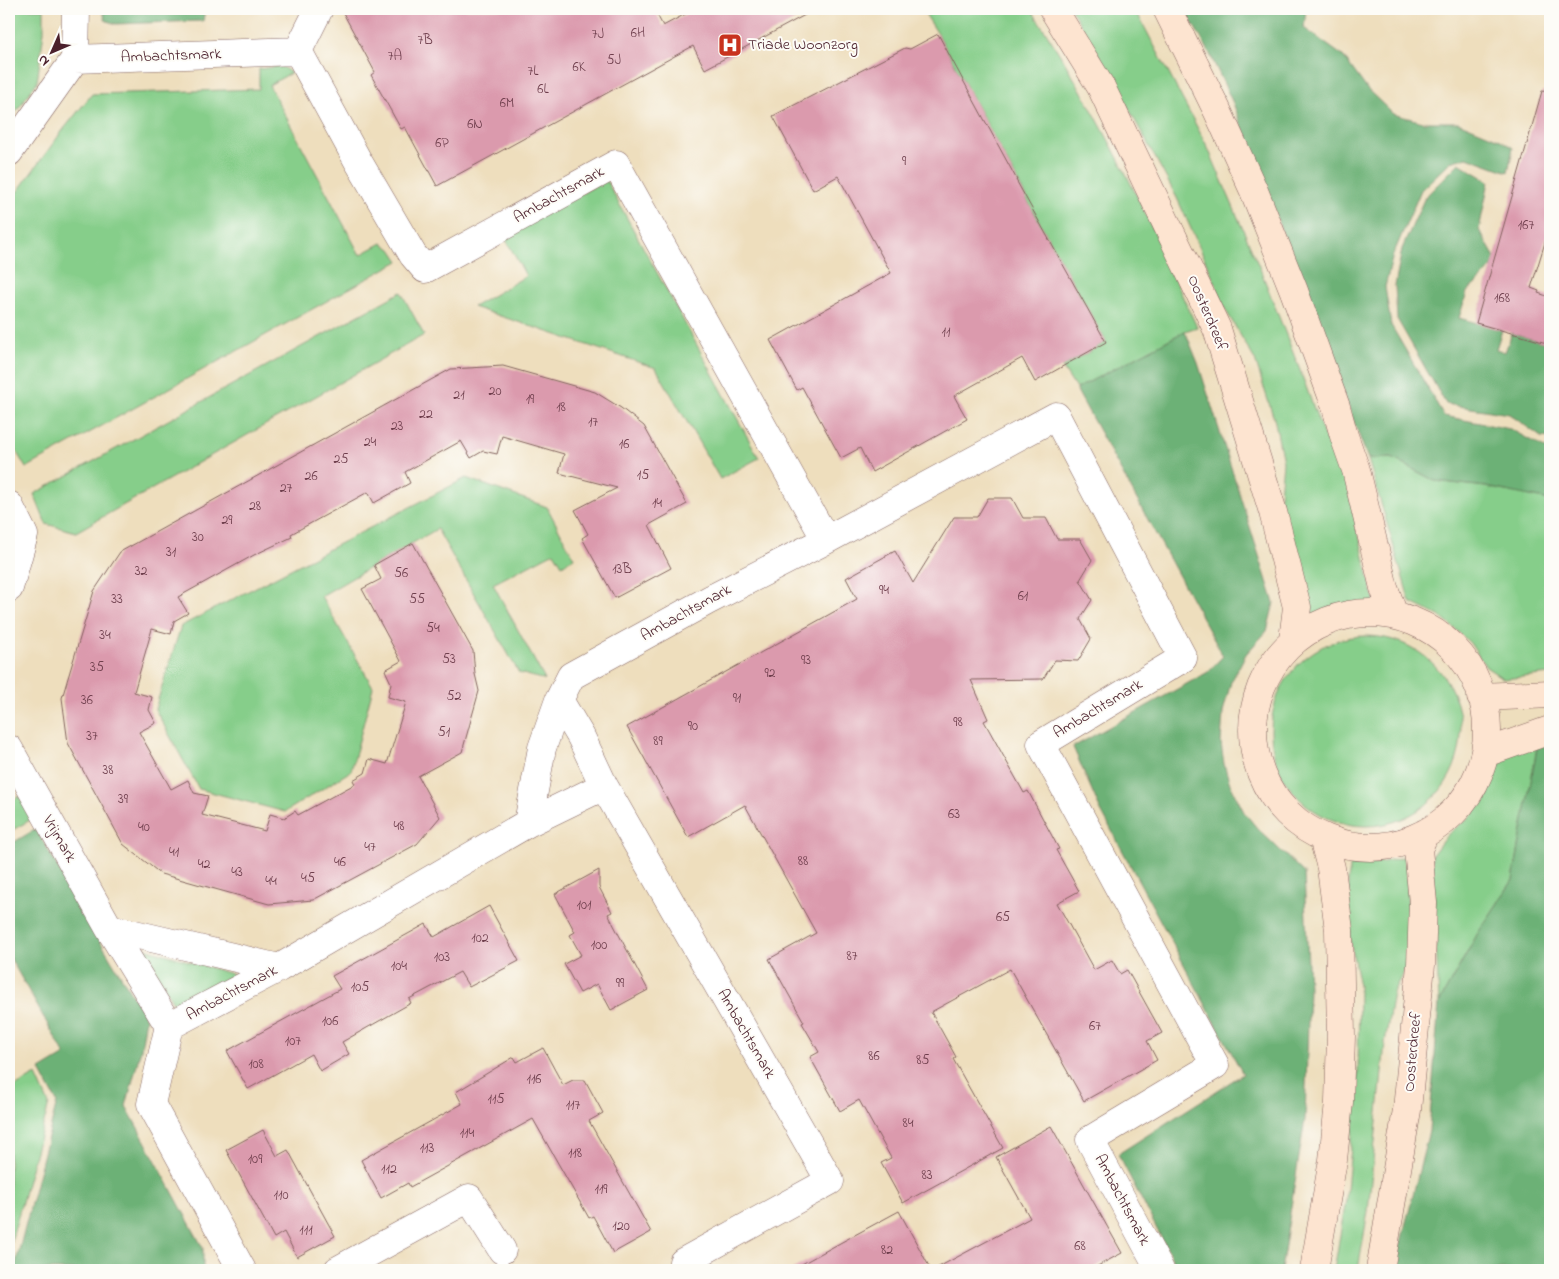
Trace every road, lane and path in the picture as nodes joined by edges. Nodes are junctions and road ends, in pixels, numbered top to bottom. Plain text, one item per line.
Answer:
1 (76, 9) edge
2 (319, 9) edge
3 (1053, 9) edge
4 (1167, 9) edge
5 (298, 51) junction
6 (75, 59) junction
7 (9, 152) edge
8 (9, 504) edge
9 (826, 540) junction
10 (9, 588) edge
11 (1394, 615) junction
12 (1294, 640) junction
13 (1550, 694) edge
14 (1481, 697) junction
15 (559, 700) junction
16 (1550, 730) edge
17 (9, 749) edge
18 (1485, 753) junction
19 (604, 786) junction
20 (528, 823) junction
21 (1425, 833) junction
22 (1324, 837) junction
23 (109, 928) junction
24 (279, 968) junction
25 (169, 1026) junction
26 (502, 1250) dead end
27 (242, 1270) edge
28 (338, 1270) edge
29 (688, 1270) edge
30 (1160, 1270) edge
31 (1314, 1270) edge
32 (1380, 1270) edge

1 - 6 street
2 - 5 street
3 - 12 main road, Oosterdreef
4 - 11 main road
5 - 6 street, Ambachtsmark
5 - 9 street, Ambachtsmark
6 - 7 street
8 - 10 street
9 - 15 street, Ambachtsmark
9 - 30 street, Ambachtsmark
11 - 12 main road
11 - 14 main road
12 - 22 main road
13 - 14 main road
14 - 18 main road
15 - 19 street, Ambachtsmark
15 - 20 street, Ambachtsmark
16 - 18 main road
17 - 23 street, Vrijmark
18 - 21 main road
19 - 20 street, Ambachtsmark
19 - 29 street, Ambachtsmark
20 - 24 street, Ambachtsmark
21 - 22 main road
21 - 32 main road, Oosterdreef
22 - 31 main road
23 - 24 street
23 - 25 street, Vrijmark
24 - 25 street, Ambachtsmark
25 - 27 street, Ambachtsmark
26 - 28 street

